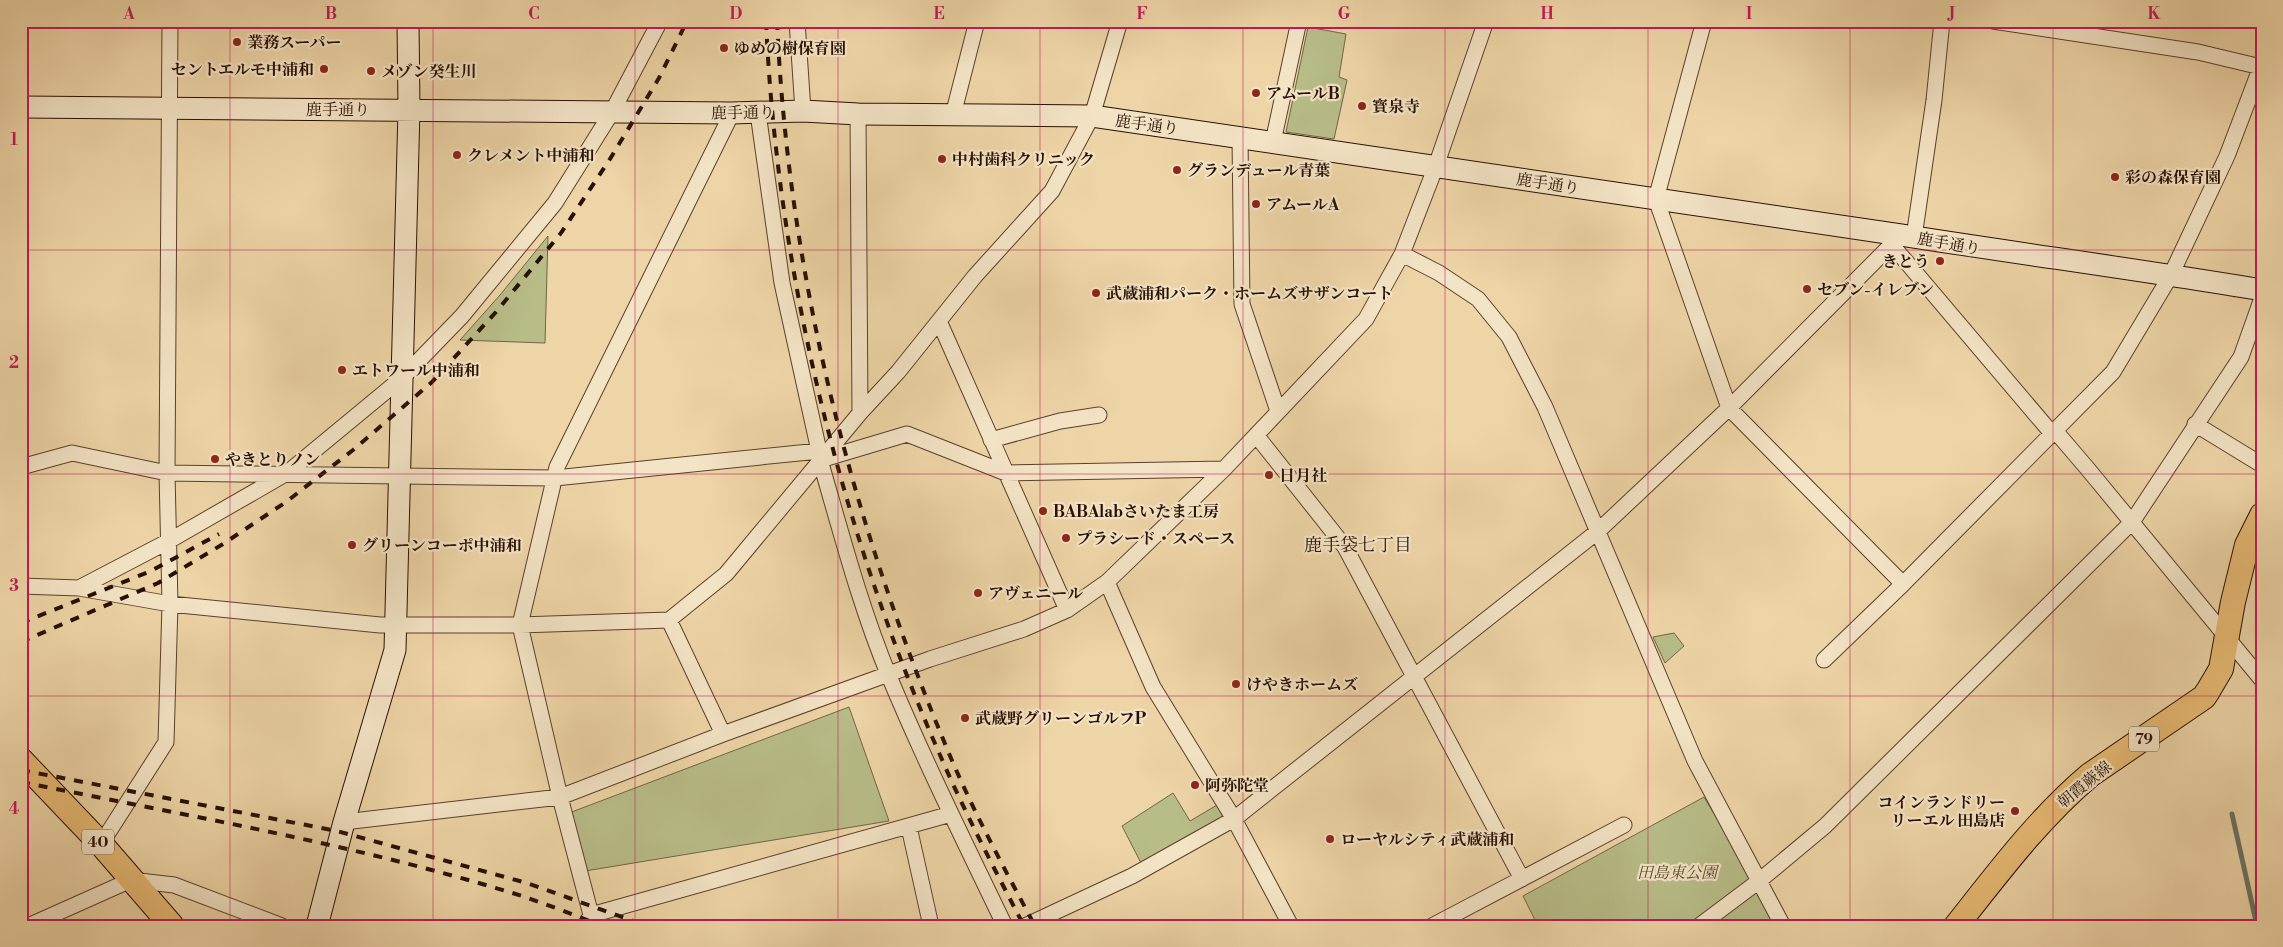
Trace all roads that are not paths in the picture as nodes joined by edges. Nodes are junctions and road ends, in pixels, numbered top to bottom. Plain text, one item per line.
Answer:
1 (170, 21) edge
2 (408, 21) edge
3 (660, 21) edge
4 (797, 21) edge
5 (977, 21) edge
6 (1120, 21) edge
7 (1299, 21) edge
8 (1486, 21) edge
9 (1704, 21) edge
10 (1942, 21) edge
11 (1993, 21) edge
12 (2261, 66) edge
13 (21, 107) edge
14 (169, 109) junction
15 (409, 109) junction
16 (803, 111) junction
17 (612, 112) junction
18 (732, 113) junction
19 (758, 113) junction
20 (858, 114) junction
21 (953, 116) junction
22 (1092, 116) junction
23 (1240, 136) junction
24 (1273, 142) junction
25 (1436, 166) junction
26 (1656, 200) junction
27 (1903, 239) junction
28 (1402, 254) junction
29 (2171, 275) junction
30 (2262, 290) edge
31 (2262, 298) edge
32 (938, 321) junction
33 (402, 378) junction
34 (1728, 408) junction
35 (1278, 411) junction
36 (860, 413) junction
37 (1099, 415) dead end
38 (2196, 424) junction
39 (2054, 432) junction
40 (1256, 435) junction
41 (991, 440) junction
42 (820, 455) junction
43 (2262, 465) edge
44 (21, 467) edge
45 (1224, 469) junction
46 (167, 473) junction
47 (288, 473) junction
48 (1006, 473) junction
49 (400, 478) junction
50 (555, 478) junction
51 (2262, 516) edge
52 (2132, 522) junction
53 (1598, 532) junction
54 (168, 542) junction
55 (2254, 543) edge
56 (1107, 582) junction
57 (1903, 584) junction
58 (21, 586) edge
59 (79, 588) junction
60 (170, 604) junction
61 (1067, 610) junction
62 (668, 620) junction
63 (397, 624) junction
64 (520, 624) junction
65 (2226, 637) junction
66 (1824, 660) dead end
67 (888, 674) junction
68 (1414, 676) junction
69 (2262, 680) edge
70 (723, 734) junction
71 (21, 760) edge
72 (560, 796) junction
73 (951, 814) junction
74 (1234, 819) junction
75 (344, 822) junction
76 (1624, 825) dead end
77 (909, 827) junction
78 (101, 844) junction
79 (1522, 879) junction
80 (131, 880) junction
81 (1759, 881) junction
82 (588, 920) edge
83 (28, 926) edge
84 (172, 926) edge
85 (282, 926) edge
86 (317, 926) edge
87 (931, 926) edge
88 (1006, 926) edge
89 (1025, 926) edge
90 (1291, 926) edge
91 (1432, 926) edge
92 (1699, 926) edge
93 (1783, 926) edge
94 (1956, 926) edge

1 - 14 street
2 - 15 street
3 - 17 street
4 - 16 street
5 - 21 street
6 - 22 street
7 - 24 street
8 - 25 street
9 - 26 street
10 - 27 street
11 - 12 street
12 - 29 street
13 - 14 street, 鹿手通り
14 - 15 street, 鹿手通り
14 - 46 street
15 - 17 street, 鹿手通り
15 - 33 street
16 - 19 street, 鹿手通り
16 - 20 street, 鹿手通り
17 - 18 street, 鹿手通り
17 - 33 street
18 - 19 street, 鹿手通り
18 - 50 street
19 - 42 street
20 - 21 street, 鹿手通り
20 - 36 street
21 - 22 street, 鹿手通り
22 - 23 street, 鹿手通り
22 - 32 street
23 - 24 street, 鹿手通り
23 - 35 street
24 - 25 street, 鹿手通り
25 - 26 street, 鹿手通り
25 - 28 street
26 - 27 street, 鹿手通り
26 - 34 street
27 - 29 street, 鹿手通り
27 - 34 street
27 - 39 street
28 - 35 street
28 - 53 street
29 - 30 street, 鹿手通り
29 - 39 street
31 - 38 street
32 - 36 street
32 - 41 street
33 - 47 street
33 - 49 street
34 - 53 street
34 - 57 street
35 - 40 street
36 - 42 street
37 - 41 street
38 - 43 street
38 - 52 street
39 - 52 street
39 - 57 street
40 - 45 street
40 - 68 street
41 - 48 street
42 - 48 street
42 - 50 street
42 - 62 street
42 - 67 street
44 - 46 street
45 - 48 street
45 - 56 street
46 - 47 street
46 - 54 street
47 - 49 street
47 - 54 street
48 - 61 street
49 - 50 street
49 - 63 street
50 - 64 street
51 - 55 main road, 朝霞蕨線 / 79
52 - 65 street
52 - 81 street
53 - 68 street
53 - 81 street
54 - 59 street
54 - 60 street
55 - 65 main road, 朝霞蕨線 / 79
56 - 61 street
56 - 74 street
57 - 66 street
58 - 59 street
59 - 60 street
60 - 63 street
60 - 78 street
61 - 67 street
62 - 64 street
62 - 70 street
63 - 64 street
63 - 75 street
64 - 72 street
65 - 69 street
65 - 94 main road, 朝霞蕨線 / 79
67 - 70 street
67 - 73 street
68 - 74 street
68 - 79 street
70 - 72 street
71 - 78 main road, 40
72 - 75 street
72 - 82 street
73 - 77 street
73 - 88 street
74 - 89 street
74 - 90 street
75 - 86 street
76 - 79 street
77 - 82 street
77 - 87 street
78 - 80 main road, 40
79 - 91 street
80 - 83 street
80 - 84 main road, 40
80 - 85 street
81 - 92 street
81 - 93 street

